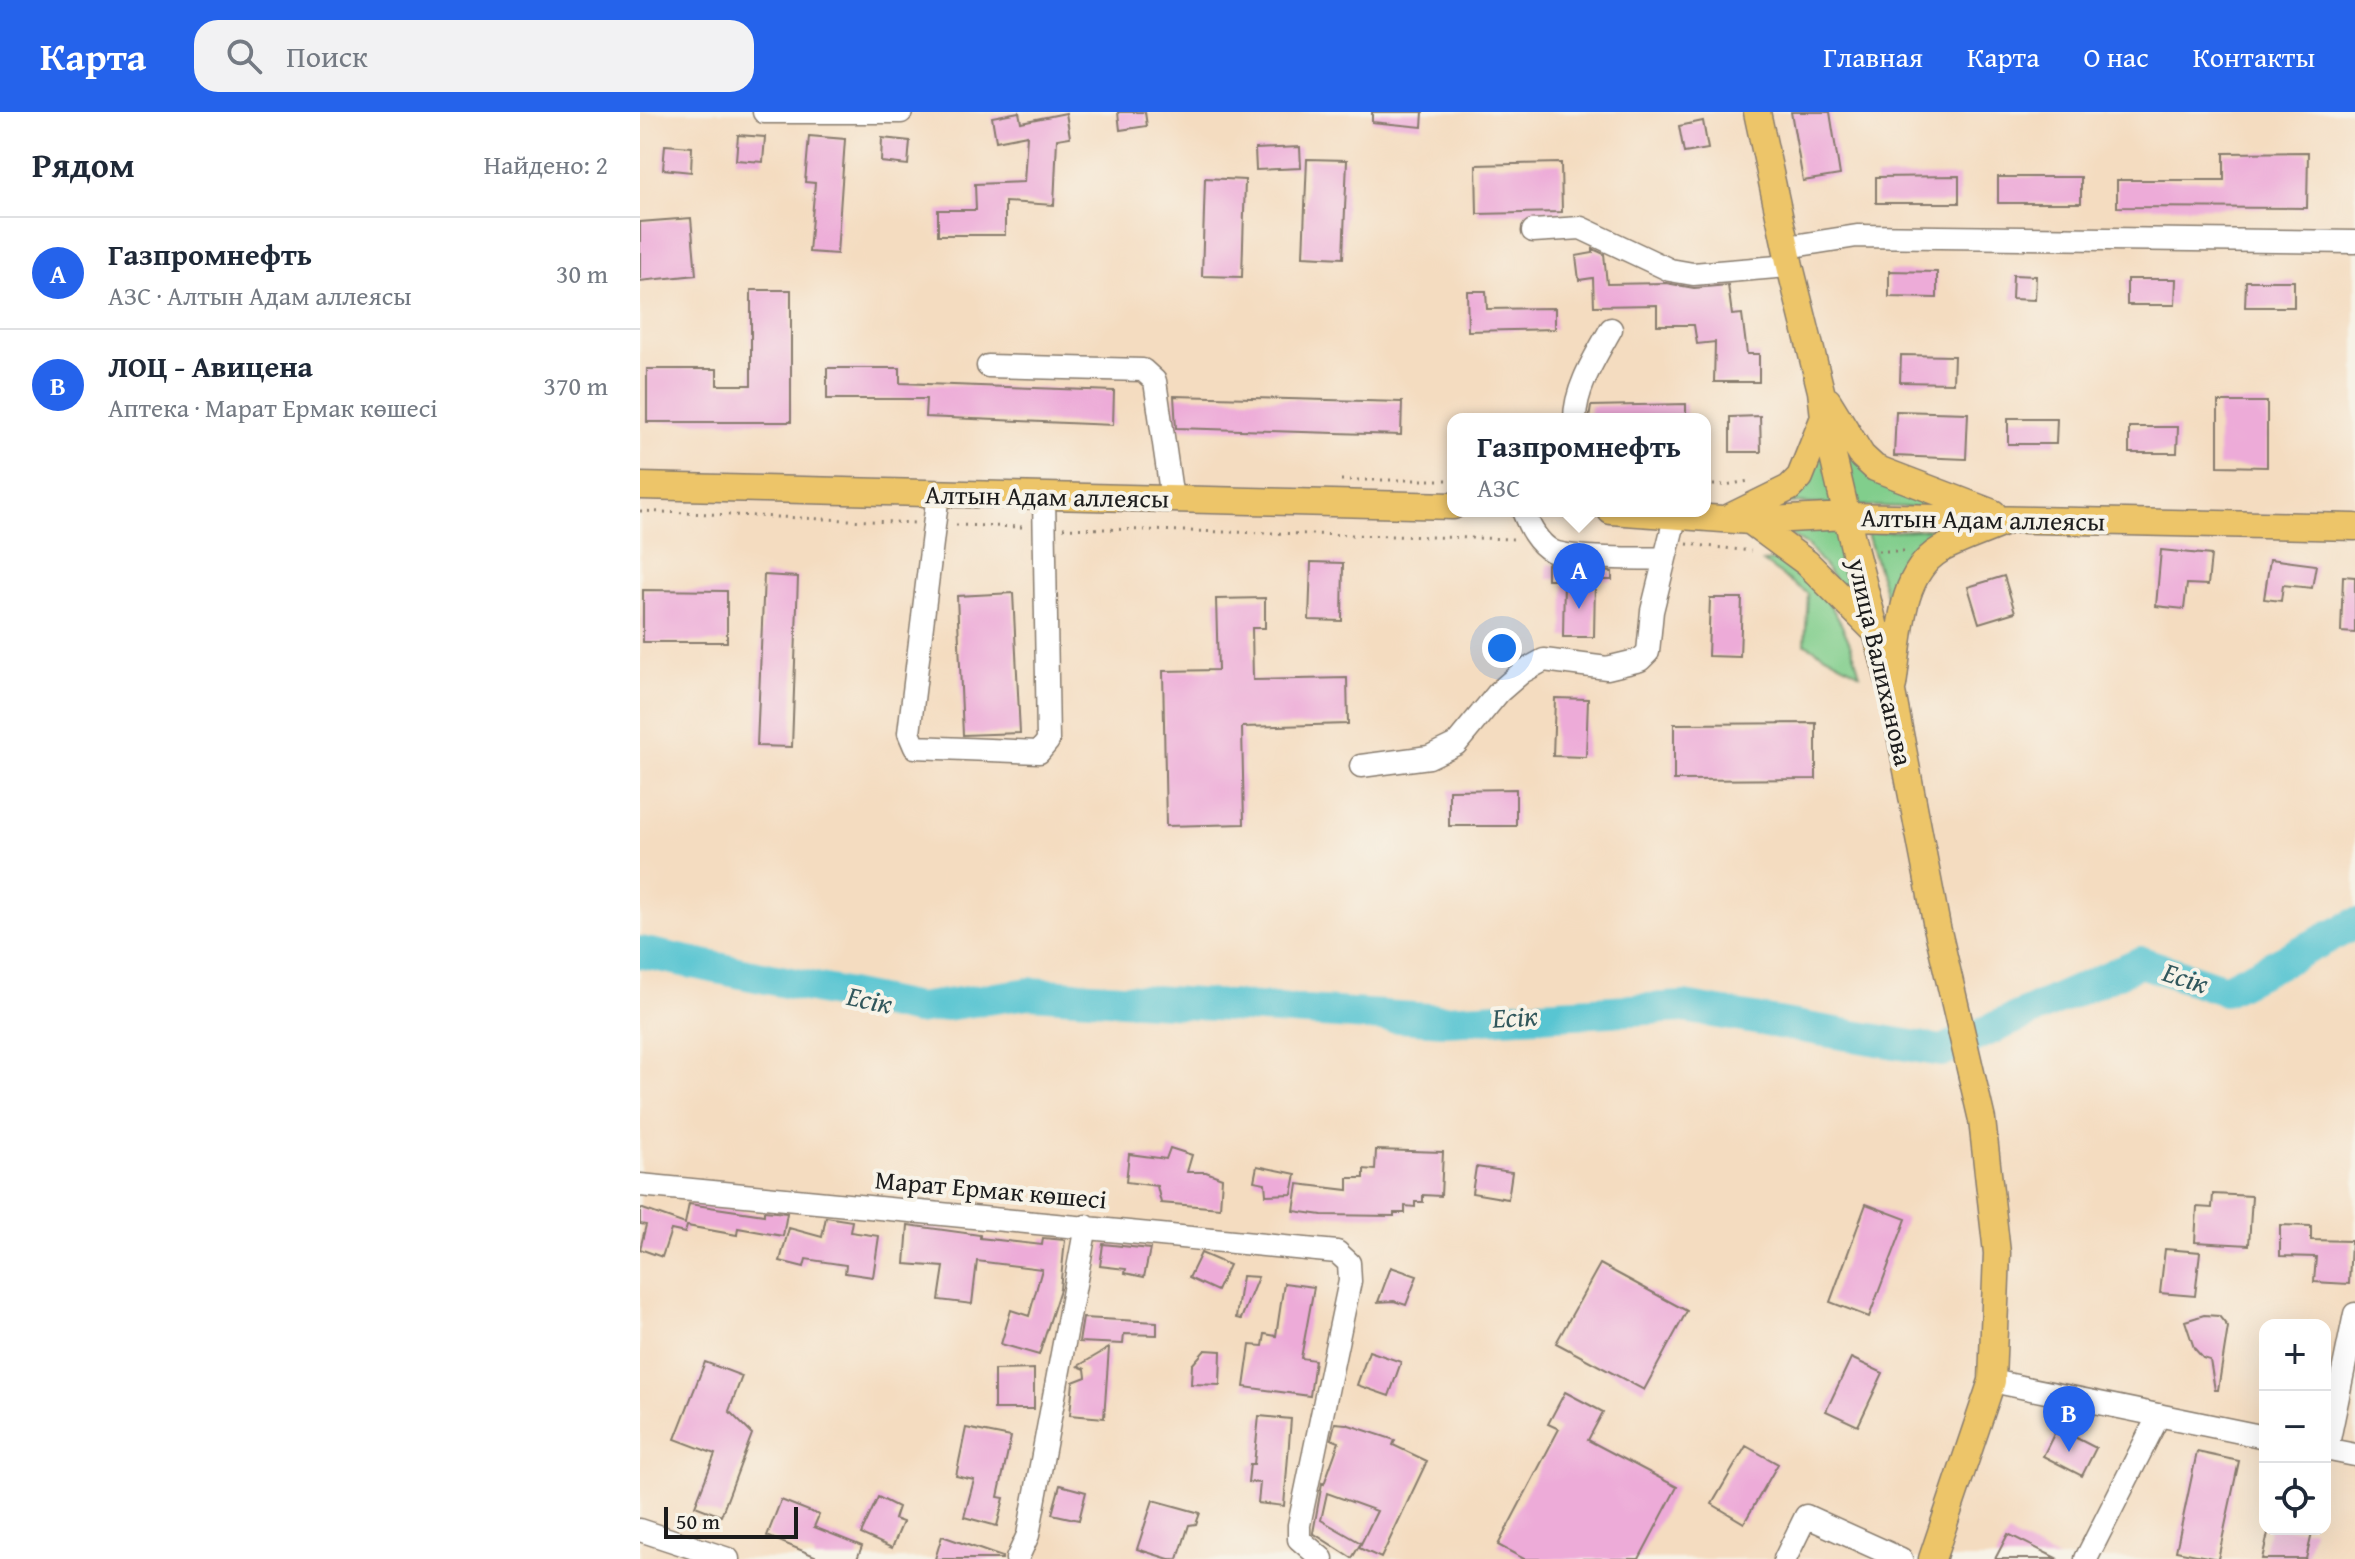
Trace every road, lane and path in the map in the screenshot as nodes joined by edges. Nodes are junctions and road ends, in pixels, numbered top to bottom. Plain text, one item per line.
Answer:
1 (764, 112) edge
2 (779, 112) edge
3 (901, 112) edge
4 (1757, 112) edge
5 (1533, 231) dead end
6 (2355, 242) edge
7 (1788, 256) junction
8 (1611, 329) dead end
9 (988, 366) dead end
10 (1821, 391) junction
11 (1575, 413) edge
12 (1824, 417) junction
13 (1752, 481) dead end
14 (1711, 485) edge
15 (640, 486) edge
16 (938, 493) junction
17 (1044, 496) junction
18 (1172, 499) junction
19 (1447, 506) edge
20 (640, 511) edge
21 (1847, 516) junction
22 (1526, 517) edge
23 (1675, 517) edge
24 (1700, 517) edge
25 (1723, 520) junction
26 (2011, 520) junction
27 (1750, 521) junction
28 (934, 524) junction
29 (2355, 527) edge
30 (1045, 528) junction
31 (1539, 540) junction
32 (1667, 550) junction
33 (1910, 550) dead end
34 (1755, 552) dead end
35 (1873, 552) dead end
36 (1874, 630) junction
37 (1892, 692) junction
38 (1361, 766) dead end
39 (640, 1185) edge
40 (1086, 1226) junction
41 (2355, 1314) edge
42 (1992, 1381) junction
43 (2159, 1415) junction
44 (2331, 1426) edge
45 (2259, 1436) edge
46 (2331, 1450) edge
47 (2355, 1455) edge
48 (640, 1530) edge
49 (2088, 1557) edge
50 (728, 1559) edge
51 (1017, 1559) edge
52 (1322, 1559) edge
53 (1785, 1559) edge
54 (1901, 1559) edge
55 (1932, 1559) edge

1 - 2 street
2 - 3 street
4 - 7 main road, улица Валиханова
5 - 7 street
6 - 7 street
7 - 10 main road, улица Валиханова
8 - 11 street
9 - 18 street
10 - 12 main road, улица Валиханова
10 - 26 main road
12 - 21 main road, улица Валиханова
12 - 25 main road
13 - 14 path
15 - 16 main road, Алтын Адам аллеясы
16 - 17 main road, Алтын Адам аллеясы
16 - 28 street
17 - 18 main road, Алтын Адам аллеясы
17 - 30 street
18 - 19 main road, Алтын Адам аллеясы
20 - 28 path
21 - 26 main road, Алтын Адам аллеясы
21 - 27 main road, Алтын Адам аллеясы
21 - 36 main road, улица Валиханова
22 - 31 street
23 - 32 street
24 - 25 main road, Алтын Адам аллеясы
25 - 27 main road, Алтын Адам аллеясы
26 - 29 main road, Алтын Адам аллеясы
26 - 37 main road
27 - 36 main road
28 - 30 path
28 - 30 street
30 - 31 path
31 - 32 street
32 - 34 path
32 - 38 street
33 - 35 path
36 - 37 main road, улица Валиханова
37 - 42 main road, улица Валиханова
39 - 40 street, Марат Ермак көшесі
40 - 51 street
40 - 52 street, Марат Ермак көшесі
41 - 44 street
42 - 43 street
42 - 55 main road, улица Валиханова
43 - 45 street
43 - 49 street
46 - 47 street
48 - 50 street
53 - 54 street

